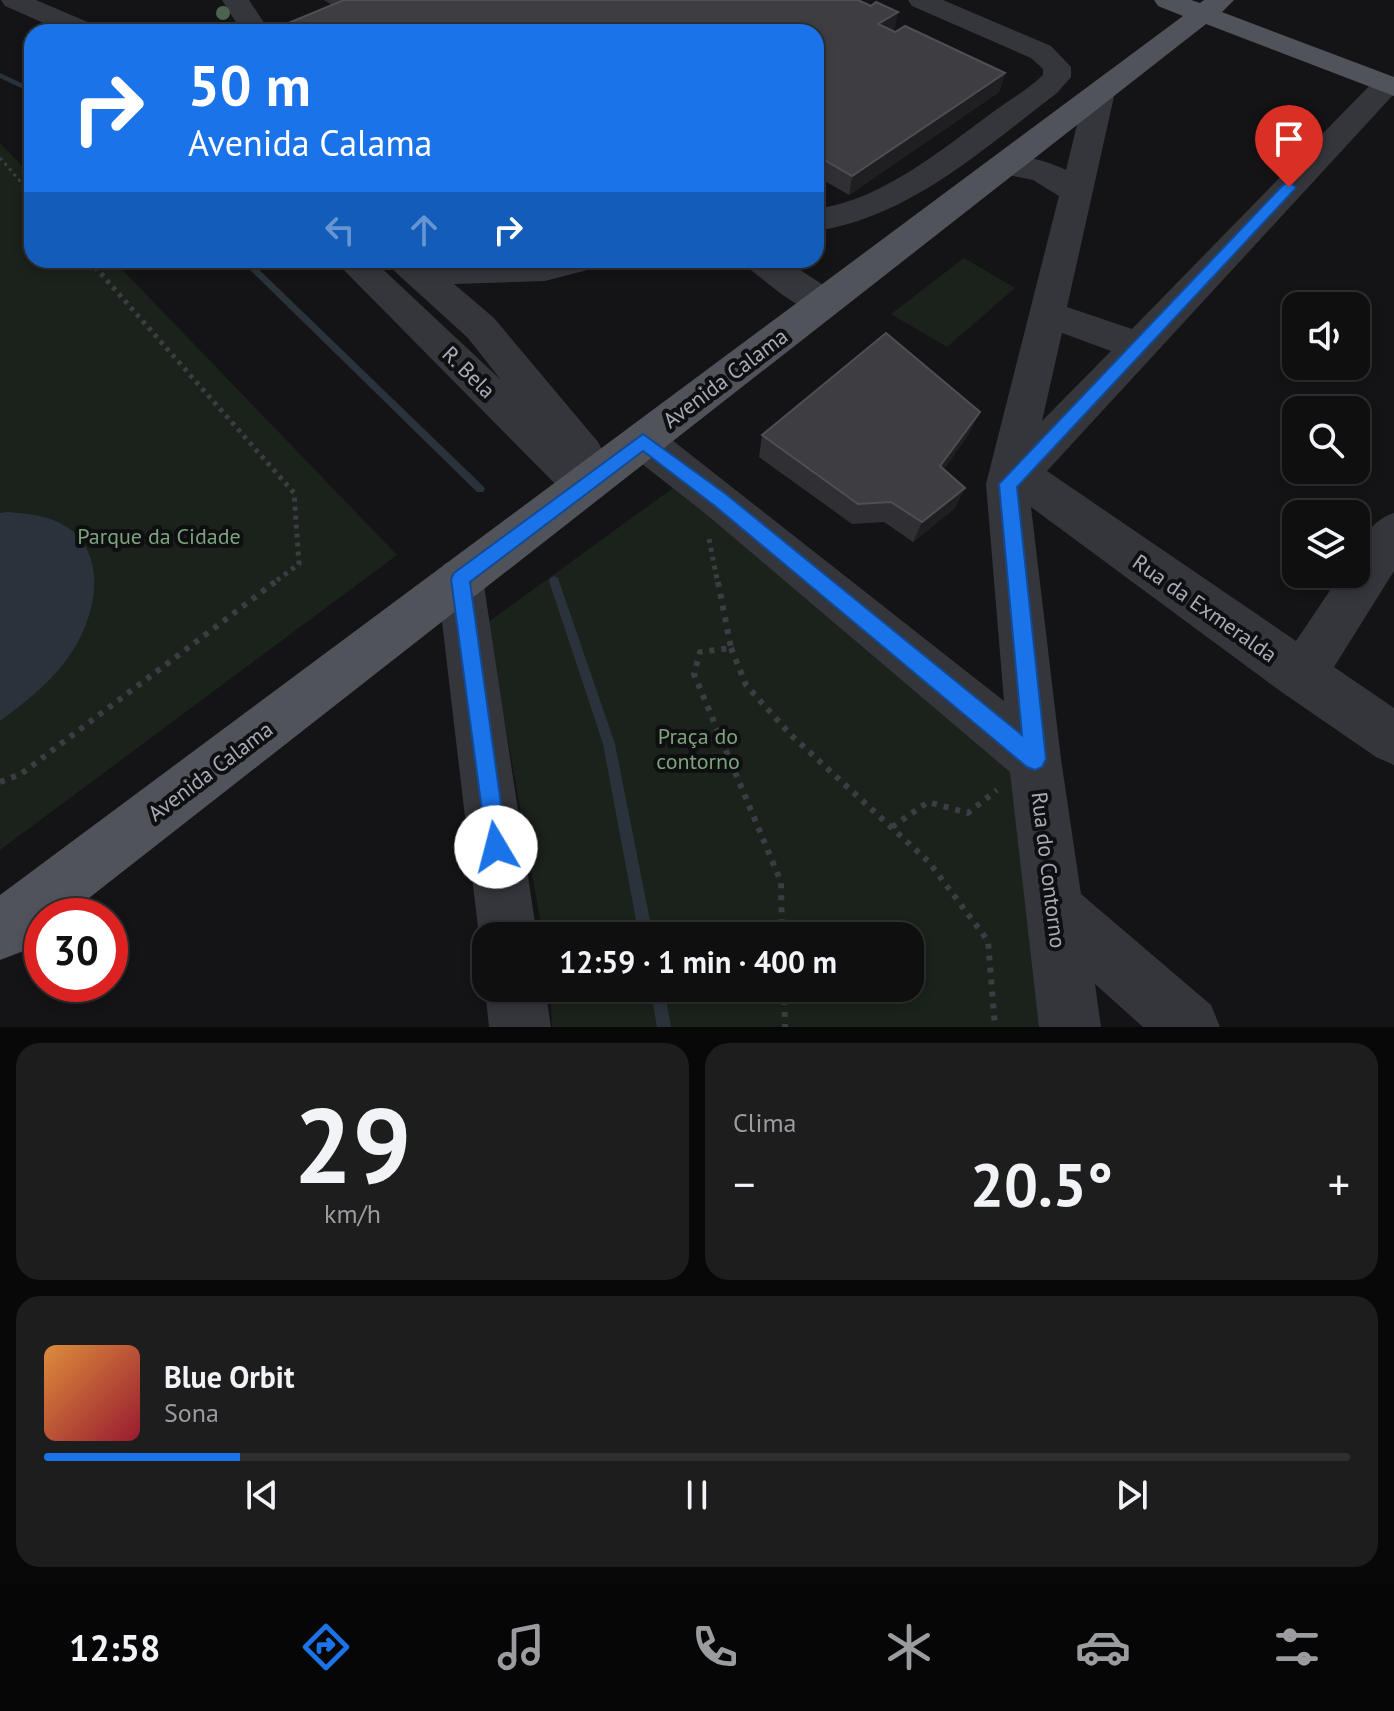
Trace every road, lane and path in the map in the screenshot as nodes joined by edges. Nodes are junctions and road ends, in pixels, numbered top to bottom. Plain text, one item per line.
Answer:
1 (14, 0) edge
2 (235, 0) edge
3 (921, 0) edge
4 (1203, 3) edge
5 (0, 16) edge
6 (69, 24) edge
7 (252, 24) edge
8 (24, 26) edge
9 (1392, 80) edge
10 (1100, 92) junction
11 (0, 158) edge
12 (1005, 165) junction
13 (24, 186) edge
14 (1076, 195) junction
15 (824, 219) edge
16 (96, 268) edge
17 (361, 268) edge
18 (414, 268) edge
19 (501, 268) edge
20 (549, 268) edge
21 (772, 268) edge
22 (824, 303) junction
23 (1048, 314) junction
24 (1139, 346) junction
25 (643, 441) junction
26 (1012, 479) junction
27 (592, 480) junction
28 (721, 501) junction
29 (1394, 532) edge
30 (460, 579) junction
31 (731, 648) junction
32 (1301, 676) junction
33 (1394, 739) edge
34 (1035, 759) junction
35 (0, 782) edge
36 (892, 827) junction
37 (1054, 909) junction
38 (506, 922) edge
39 (782, 922) edge
40 (0, 931) edge
41 (517, 1002) edge
42 (784, 1002) edge
43 (520, 1027) edge
44 (785, 1027) edge
45 (995, 1027) edge
46 (1070, 1027) edge
47 (1189, 1027) edge

1 - 6 street
2 - 7 street
3 - 15 street
4 - 9 main road
4 - 10 main road, Avenida Calama
5 - 8 street
9 - 24 street
10 - 12 main road, Avenida Calama
10 - 14 street, Rua do Contorno
11 - 13 path
12 - 14 street
12 - 22 main road, Avenida Calama
14 - 23 street, Rua do Contorno
16 - 35 path
17 - 27 street, R. Bela
18 - 27 street
19 - 20 street
21 - 22 street
22 - 25 main road, Avenida Calama
23 - 24 street
23 - 26 street, Rua do Contorno
24 - 26 street
25 - 27 main road, Avenida Calama
25 - 28 street
26 - 32 street, Rua da Exmeralda
26 - 34 street, Rua do Contorno
27 - 30 main road, Avenida Calama
28 - 31 path
28 - 34 street
29 - 32 street
30 - 38 street
30 - 40 main road, Avenida Calama
31 - 36 path
31 - 39 path
32 - 33 street, Rua da Exmeralda
34 - 36 path
34 - 37 street, Rua do Contorno
36 - 45 path
37 - 46 street, Rua do Contorno
37 - 47 street
41 - 43 street
42 - 44 path

